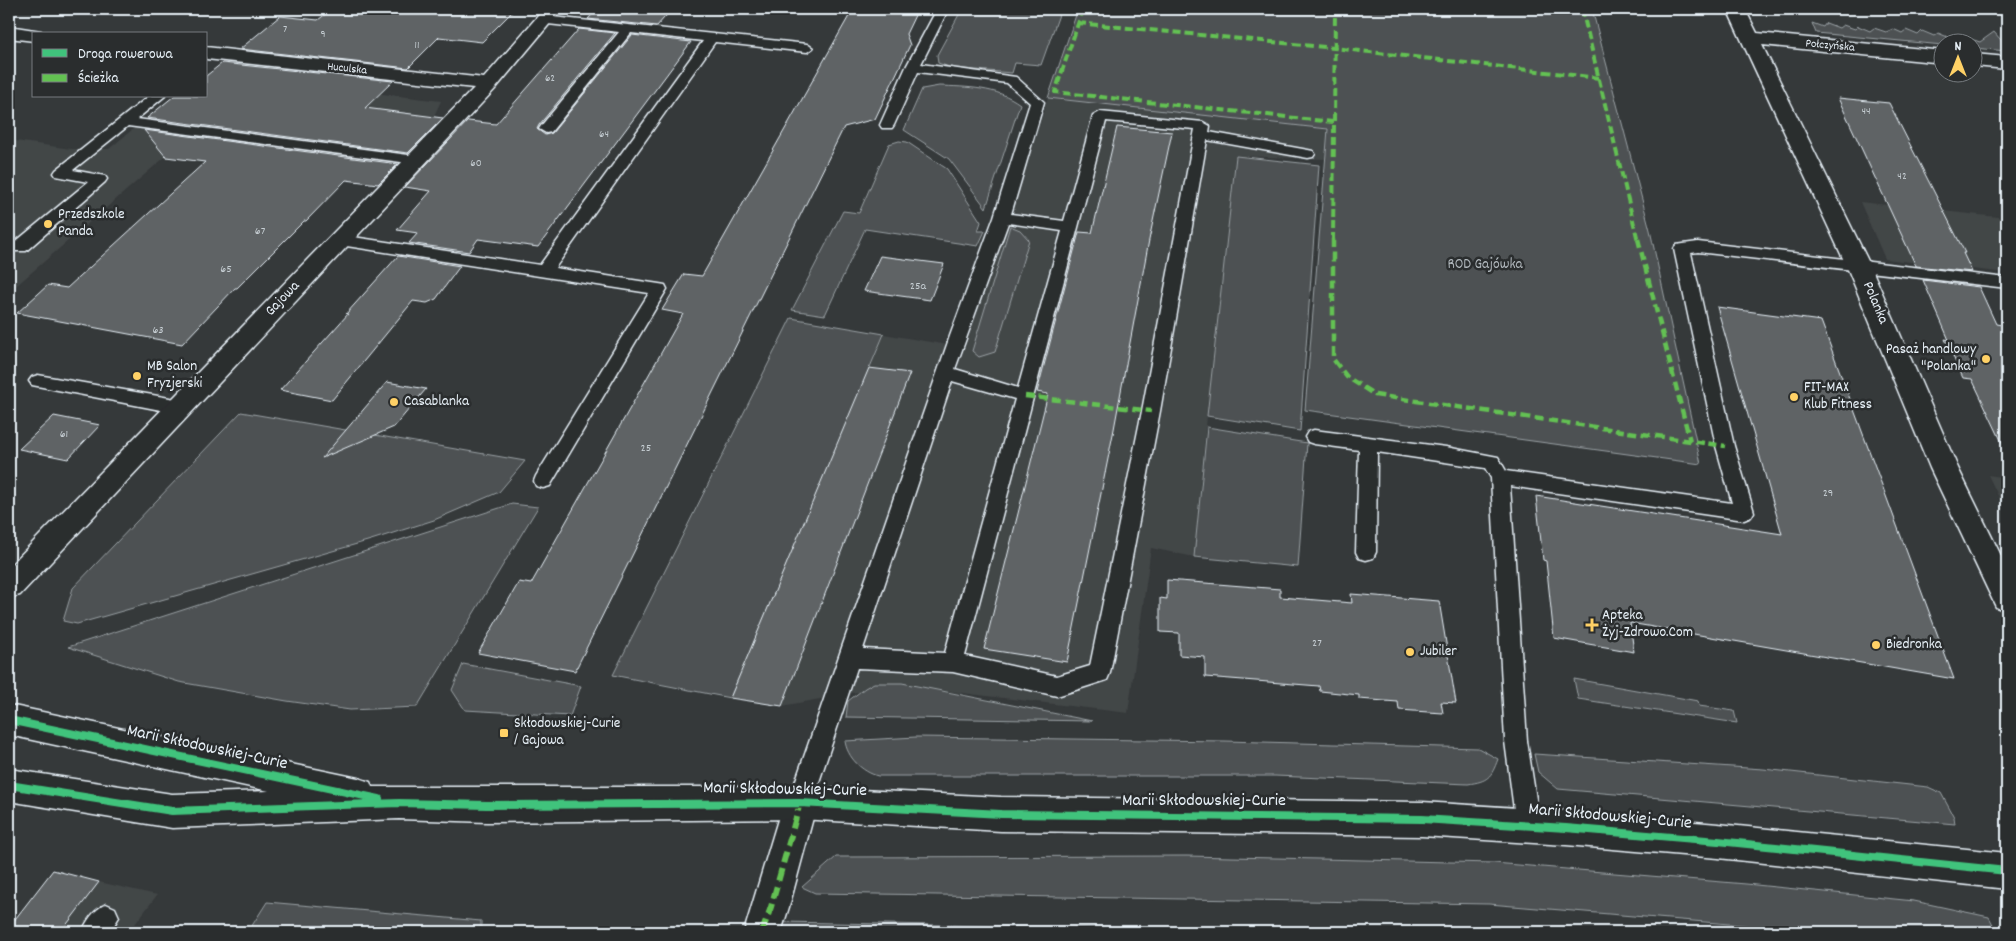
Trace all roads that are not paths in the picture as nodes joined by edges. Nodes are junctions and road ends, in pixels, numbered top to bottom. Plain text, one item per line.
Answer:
1 (1736, 9) edge
2 (942, 10) dead end
3 (548, 14) edge
4 (628, 29) junction
5 (9, 32) edge
6 (32, 35) edge
7 (711, 38) junction
8 (1750, 38) junction
9 (808, 48) dead end
10 (208, 55) edge
11 (1934, 56) edge
12 (1984, 61) edge
13 (2007, 63) edge
14 (913, 68) junction
15 (488, 84) junction
16 (156, 98) edge
17 (126, 122) junction
18 (888, 125) dead end
19 (546, 129) dead end
20 (1202, 135) junction
21 (1308, 154) dead end
22 (416, 160) junction
23 (1002, 217) junction
24 (1070, 227) junction
25 (340, 240) junction
26 (20, 247) dead end
27 (1859, 267) junction
28 (544, 271) junction
29 (2007, 284) edge
30 (947, 373) junction
31 (38, 381) dead end
32 (1025, 396) junction
33 (181, 407) junction
34 (1314, 438) dead end
35 (1368, 445) junction
36 (1500, 477) junction
37 (544, 481) dead end
38 (1366, 552) dead end
39 (9, 586) edge
40 (2007, 598) edge
41 (848, 658) junction
42 (953, 663) junction
43 (9, 720) edge
44 (9, 785) edge
45 (399, 803) junction
46 (800, 803) junction
47 (1528, 825) junction
48 (2007, 871) edge
49 (762, 932) edge

1 - 8 street
2 - 14 lane
3 - 4 lane
3 - 15 street, Gajowa
4 - 7 lane
4 - 19 lane
5 - 6 street
7 - 9 lane
7 - 28 lane
8 - 11 street, Połczyńska
8 - 27 street, Polanka
10 - 15 street, Huculska
12 - 13 street
14 - 18 lane
14 - 23 lane
15 - 22 street, Gajowa
16 - 17 lane
17 - 22 lane
17 - 26 lane
20 - 21 lane
20 - 24 lane
20 - 42 lane
22 - 25 street, Gajowa
23 - 24 lane
23 - 30 lane
24 - 32 lane
25 - 28 lane
25 - 33 street, Gajowa
27 - 29 lane
27 - 36 lane
27 - 40 street, Polanka
28 - 37 lane
30 - 32 lane
30 - 41 lane
31 - 33 lane
32 - 42 lane
33 - 39 street, Gajowa
34 - 35 lane
35 - 36 lane
35 - 38 lane
36 - 47 lane
41 - 42 lane
41 - 46 lane
43 - 45 street, Marii Skłodowskiej-Curie
44 - 45 street, Marii Skłodowskiej-Curie
45 - 46 street, Marii Skłodowskiej-Curie
46 - 47 street, Marii Skłodowskiej-Curie
46 - 49 street
47 - 48 street, Marii Skłodowskiej-Curie

